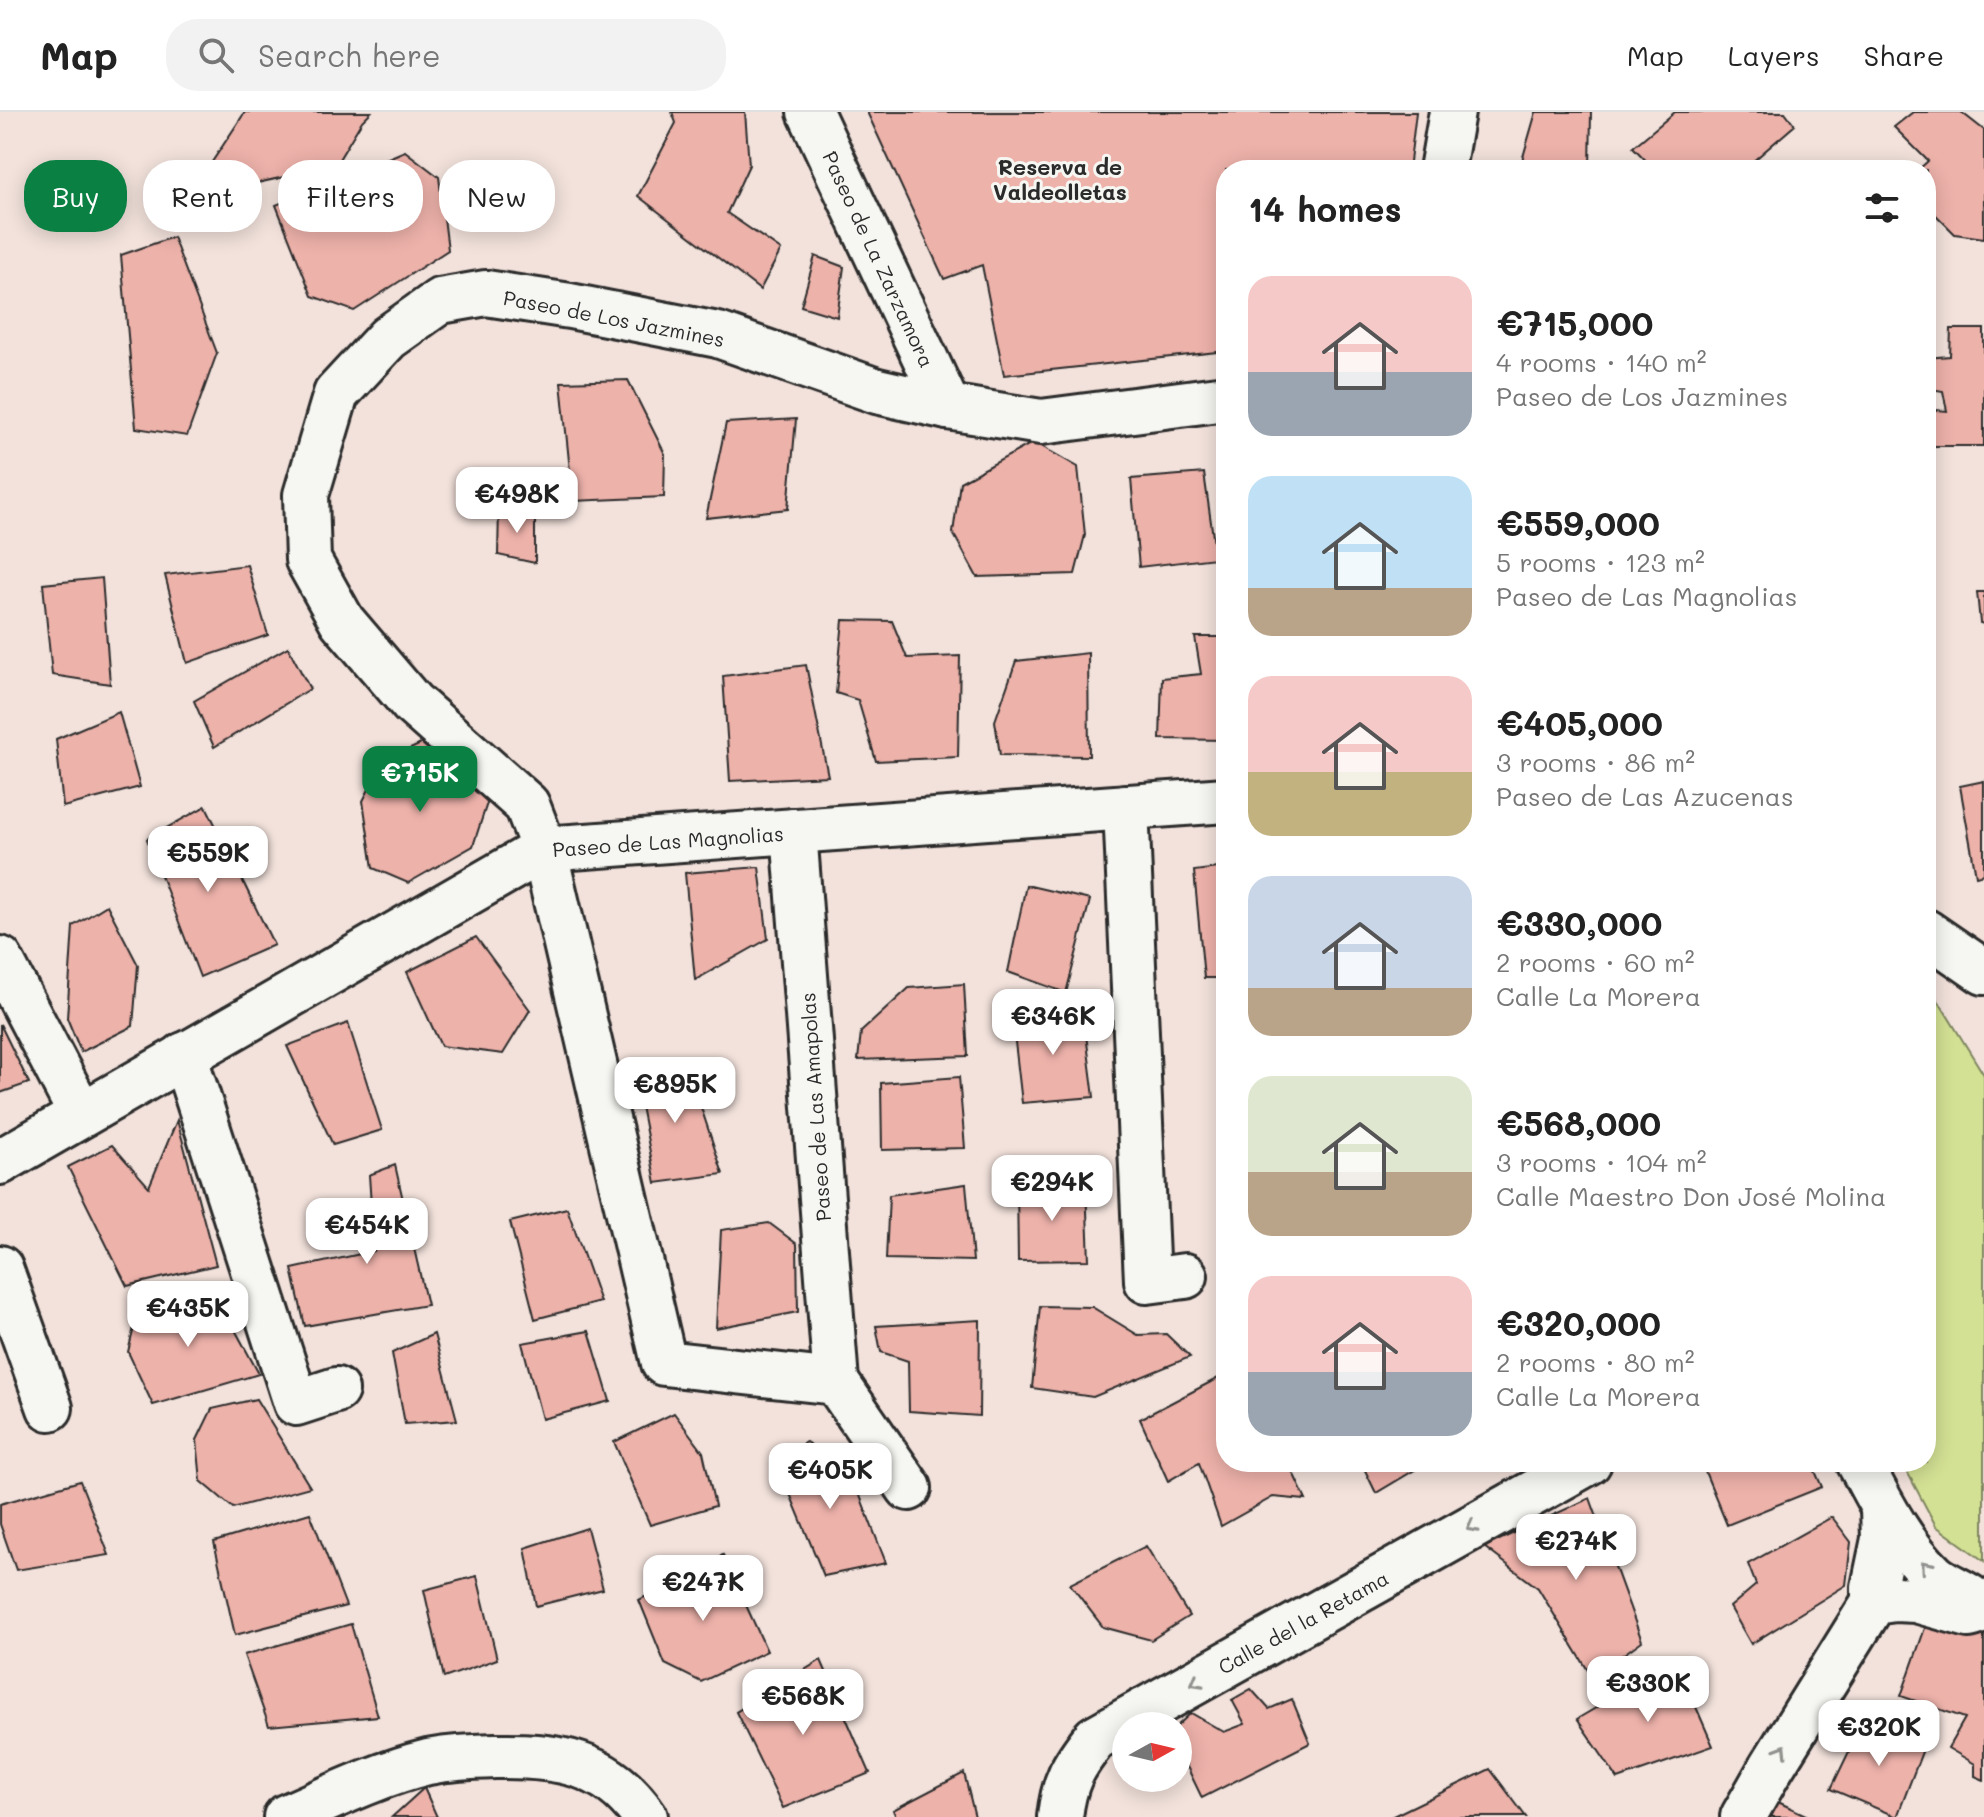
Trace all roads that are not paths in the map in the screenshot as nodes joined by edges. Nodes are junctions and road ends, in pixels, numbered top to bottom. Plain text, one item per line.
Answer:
1 (810, 112) edge
2 (1452, 112) edge
3 (1444, 160) edge
4 (1216, 399) edge
5 (948, 407) junction
6 (1216, 801) edge
7 (1126, 807) junction
8 (794, 831) junction
9 (544, 849) junction
10 (1936, 939) edge
11 (0, 959) edge
12 (1984, 972) edge
13 (184, 1055) junction
14 (81, 1114) junction
15 (0, 1162) edge
16 (0, 1268) edge
17 (1185, 1276) dead end
18 (836, 1382) junction
19 (336, 1390) dead end
20 (50, 1408) dead end
21 (1571, 1472) edge
22 (1864, 1472) edge
23 (909, 1488) dead end
24 (1883, 1508) junction
25 (1874, 1602) junction
26 (1983, 1610) edge
27 (286, 1817) edge
28 (645, 1817) edge
29 (1060, 1817) edge
30 (1743, 1817) edge

1 - 5 street, Paseo de La Zarzamora
2 - 3 street
4 - 5 street, Paseo de Los Jazmines
5 - 9 street, Paseo de Los Jazmines
6 - 7 street, Paseo de Las Magnolias
7 - 8 street, Paseo de Las Magnolias
7 - 17 street
8 - 9 street, Paseo de Las Magnolias
8 - 18 street, Paseo de Las Amapolas
9 - 13 street, Paseo de Las Magnolias
9 - 18 street, Paseo de Los Jazmines
10 - 12 street
11 - 14 street
13 - 14 street, Paseo de Las Magnolias
13 - 19 street
14 - 15 street, Paseo de Las Magnolias
16 - 20 street
18 - 23 street
21 -> 29 street, Calle del la Retama
22 - 24 street
24 - 25 street
26 -> 24 street
25 - 26 street
30 -> 25 street
27 - 28 street

